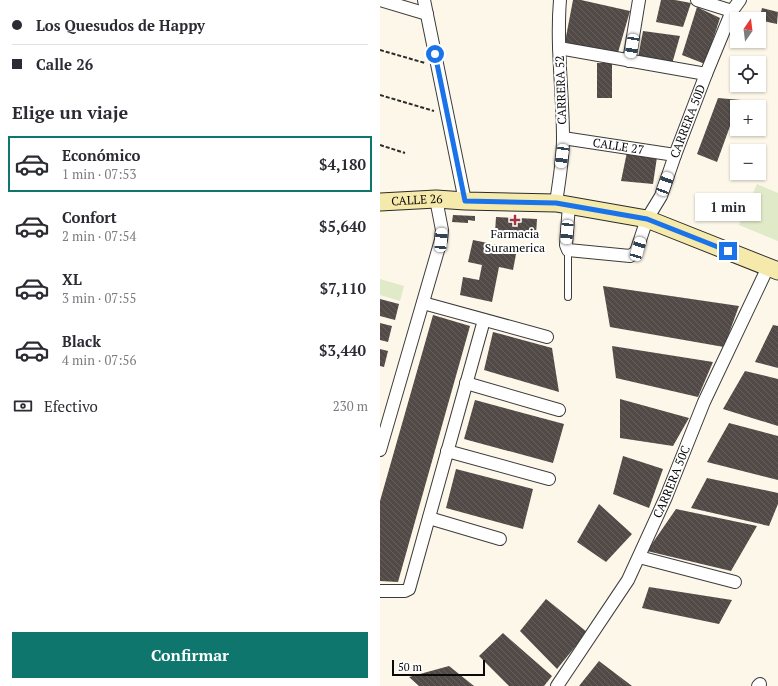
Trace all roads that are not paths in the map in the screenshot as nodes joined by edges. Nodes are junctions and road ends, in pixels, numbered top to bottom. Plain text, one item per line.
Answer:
1 (380, 0) edge
2 (424, 0) edge
3 (560, 0) edge
4 (639, 0) edge
5 (697, 0) edge
6 (740, 0) edge
7 (732, 11) junction
8 (427, 14) junction
9 (559, 48) junction
10 (630, 61) junction
11 (706, 74) junction
12 (563, 138) junction
13 (675, 155) junction
14 (436, 198) junction
15 (465, 201) junction
16 (380, 202) edge
17 (563, 204) junction
18 (647, 219) junction
19 (567, 248) junction
20 (773, 269) edge
21 (568, 297) dead end
22 (423, 303) junction
23 (484, 320) junction
24 (547, 337) dead end
25 (466, 383) junction
26 (559, 410) dead end
27 (380, 450) edge
28 (447, 451) junction
29 (549, 479) dead end
30 (429, 518) junction
31 (500, 539) dead end
32 (639, 557) junction
33 (735, 582) dead end
34 (380, 591) edge
35 (557, 686) edge

1 - 8 street
2 - 8 street
3 - 9 street, CARRERA 52
4 - 10 street
5 - 7 street
6 - 7 street, CARRERA 50D
7 - 11 street, CARRERA 50D
8 - 15 street
9 - 10 street
9 - 12 street, CARRERA 52
10 - 11 street
11 - 13 street, CARRERA 50D
12 - 13 street, CALLE 27
12 - 17 street, CARRERA 52
13 - 18 street, CARRERA 50D
14 - 15 street, CALLE 26
14 - 16 street, CALLE 26
14 - 22 street
15 - 17 street, CALLE 26
17 - 18 street, CALLE 26
17 - 19 street, CARRERA 52
18 - 19 street, CARRERA 50D
18 - 20 street, CALLE 26
19 - 21 lane
20 - 32 street, CARRERA 50C
22 - 23 street
22 - 27 street
23 - 24 street
23 - 25 street
25 - 26 street
25 - 28 street
28 - 29 street
28 - 30 street
30 - 31 street
30 - 34 street
32 - 33 street
32 - 35 street, CARRERA 50C

